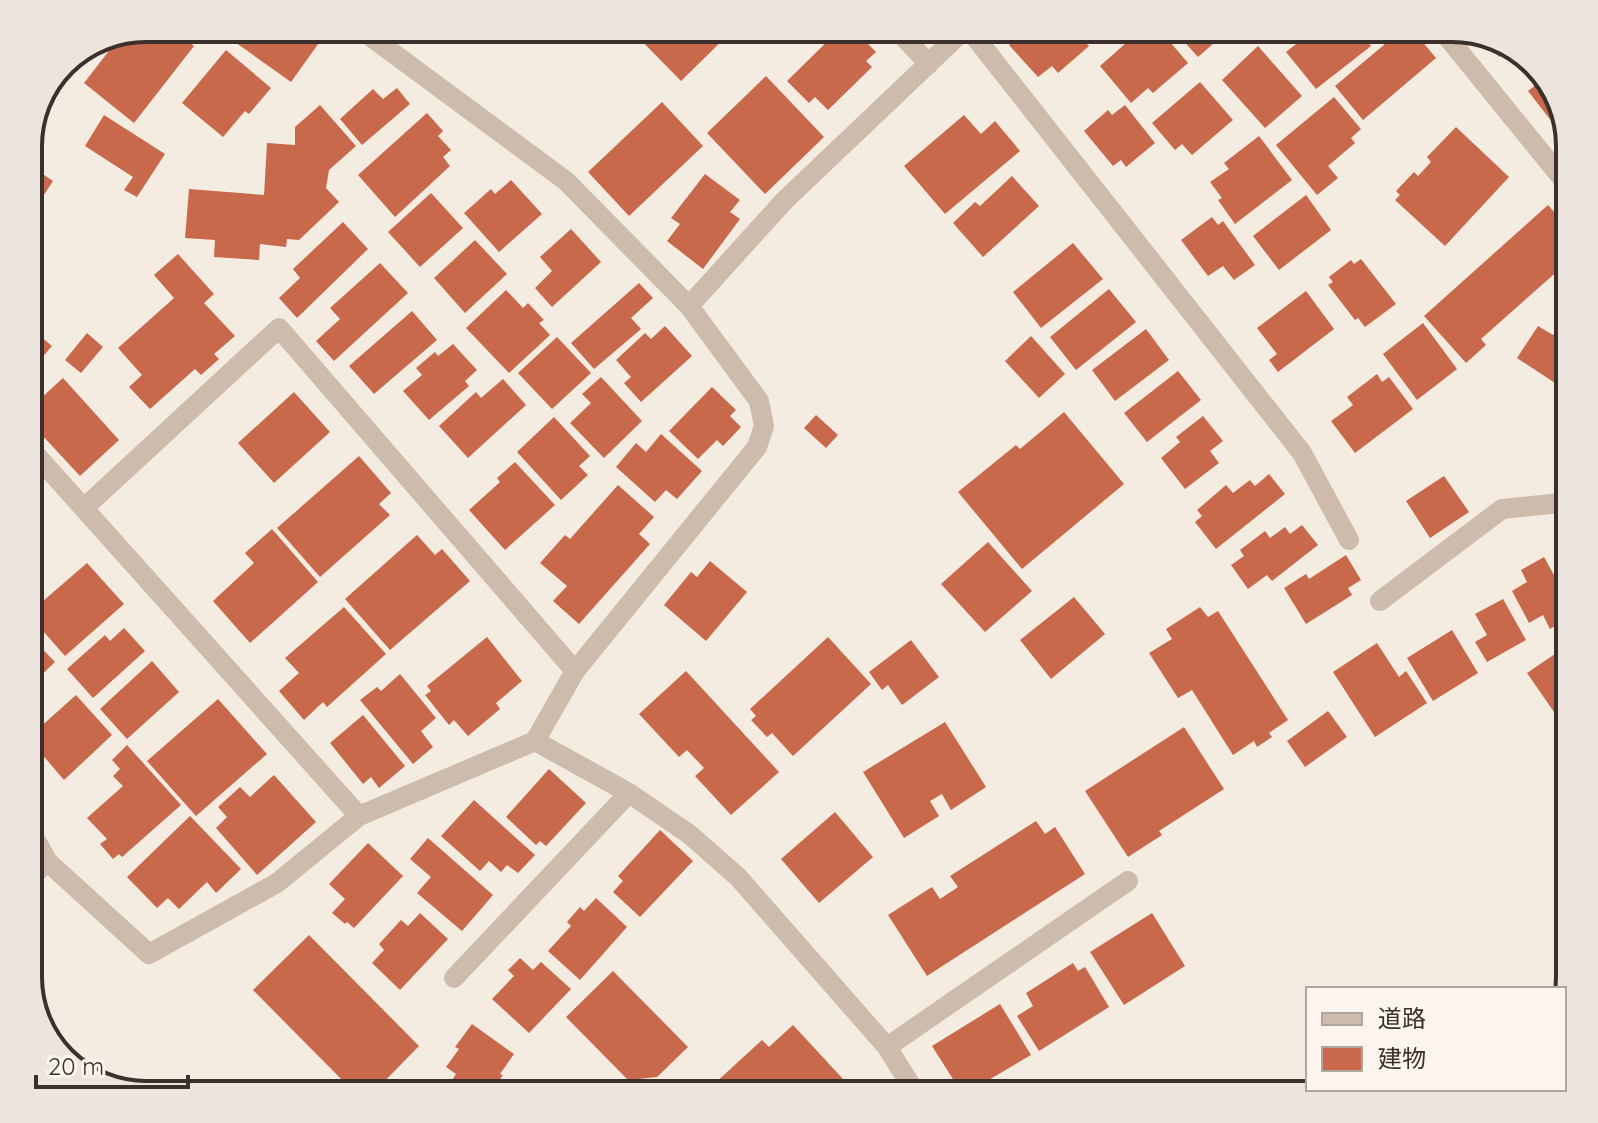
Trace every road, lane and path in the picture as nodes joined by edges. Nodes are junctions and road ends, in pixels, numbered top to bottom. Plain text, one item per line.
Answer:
1 (378, 42) edge
2 (908, 42) edge
3 (952, 42) edge
4 (978, 42) edge
5 (1451, 42) edge
6 (929, 64) junction
7 (1556, 171) edge
8 (689, 306) junction
9 (42, 462) edge
10 (1556, 503) edge
11 (84, 508) junction
12 (1349, 540) dead end
13 (1380, 601) dead end
14 (575, 671) junction
15 (535, 741) junction
16 (629, 793) junction
17 (359, 816) junction
18 (42, 851) edge
19 (48, 862) junction
20 (42, 867) edge
21 (1128, 881) dead end
22 (454, 978) dead end
23 (887, 1047) junction
24 (908, 1081) edge

1 - 8 street
2 - 6 street
3 - 6 street
4 - 12 street
5 - 7 street
6 - 8 street
8 - 14 street
9 - 11 street
10 - 13 street
11 - 14 street
11 - 17 street
14 - 15 street
15 - 16 street
15 - 17 street
16 - 22 street
16 - 23 street
17 - 19 street
18 - 19 street
19 - 20 street
21 - 23 street
23 - 24 street

